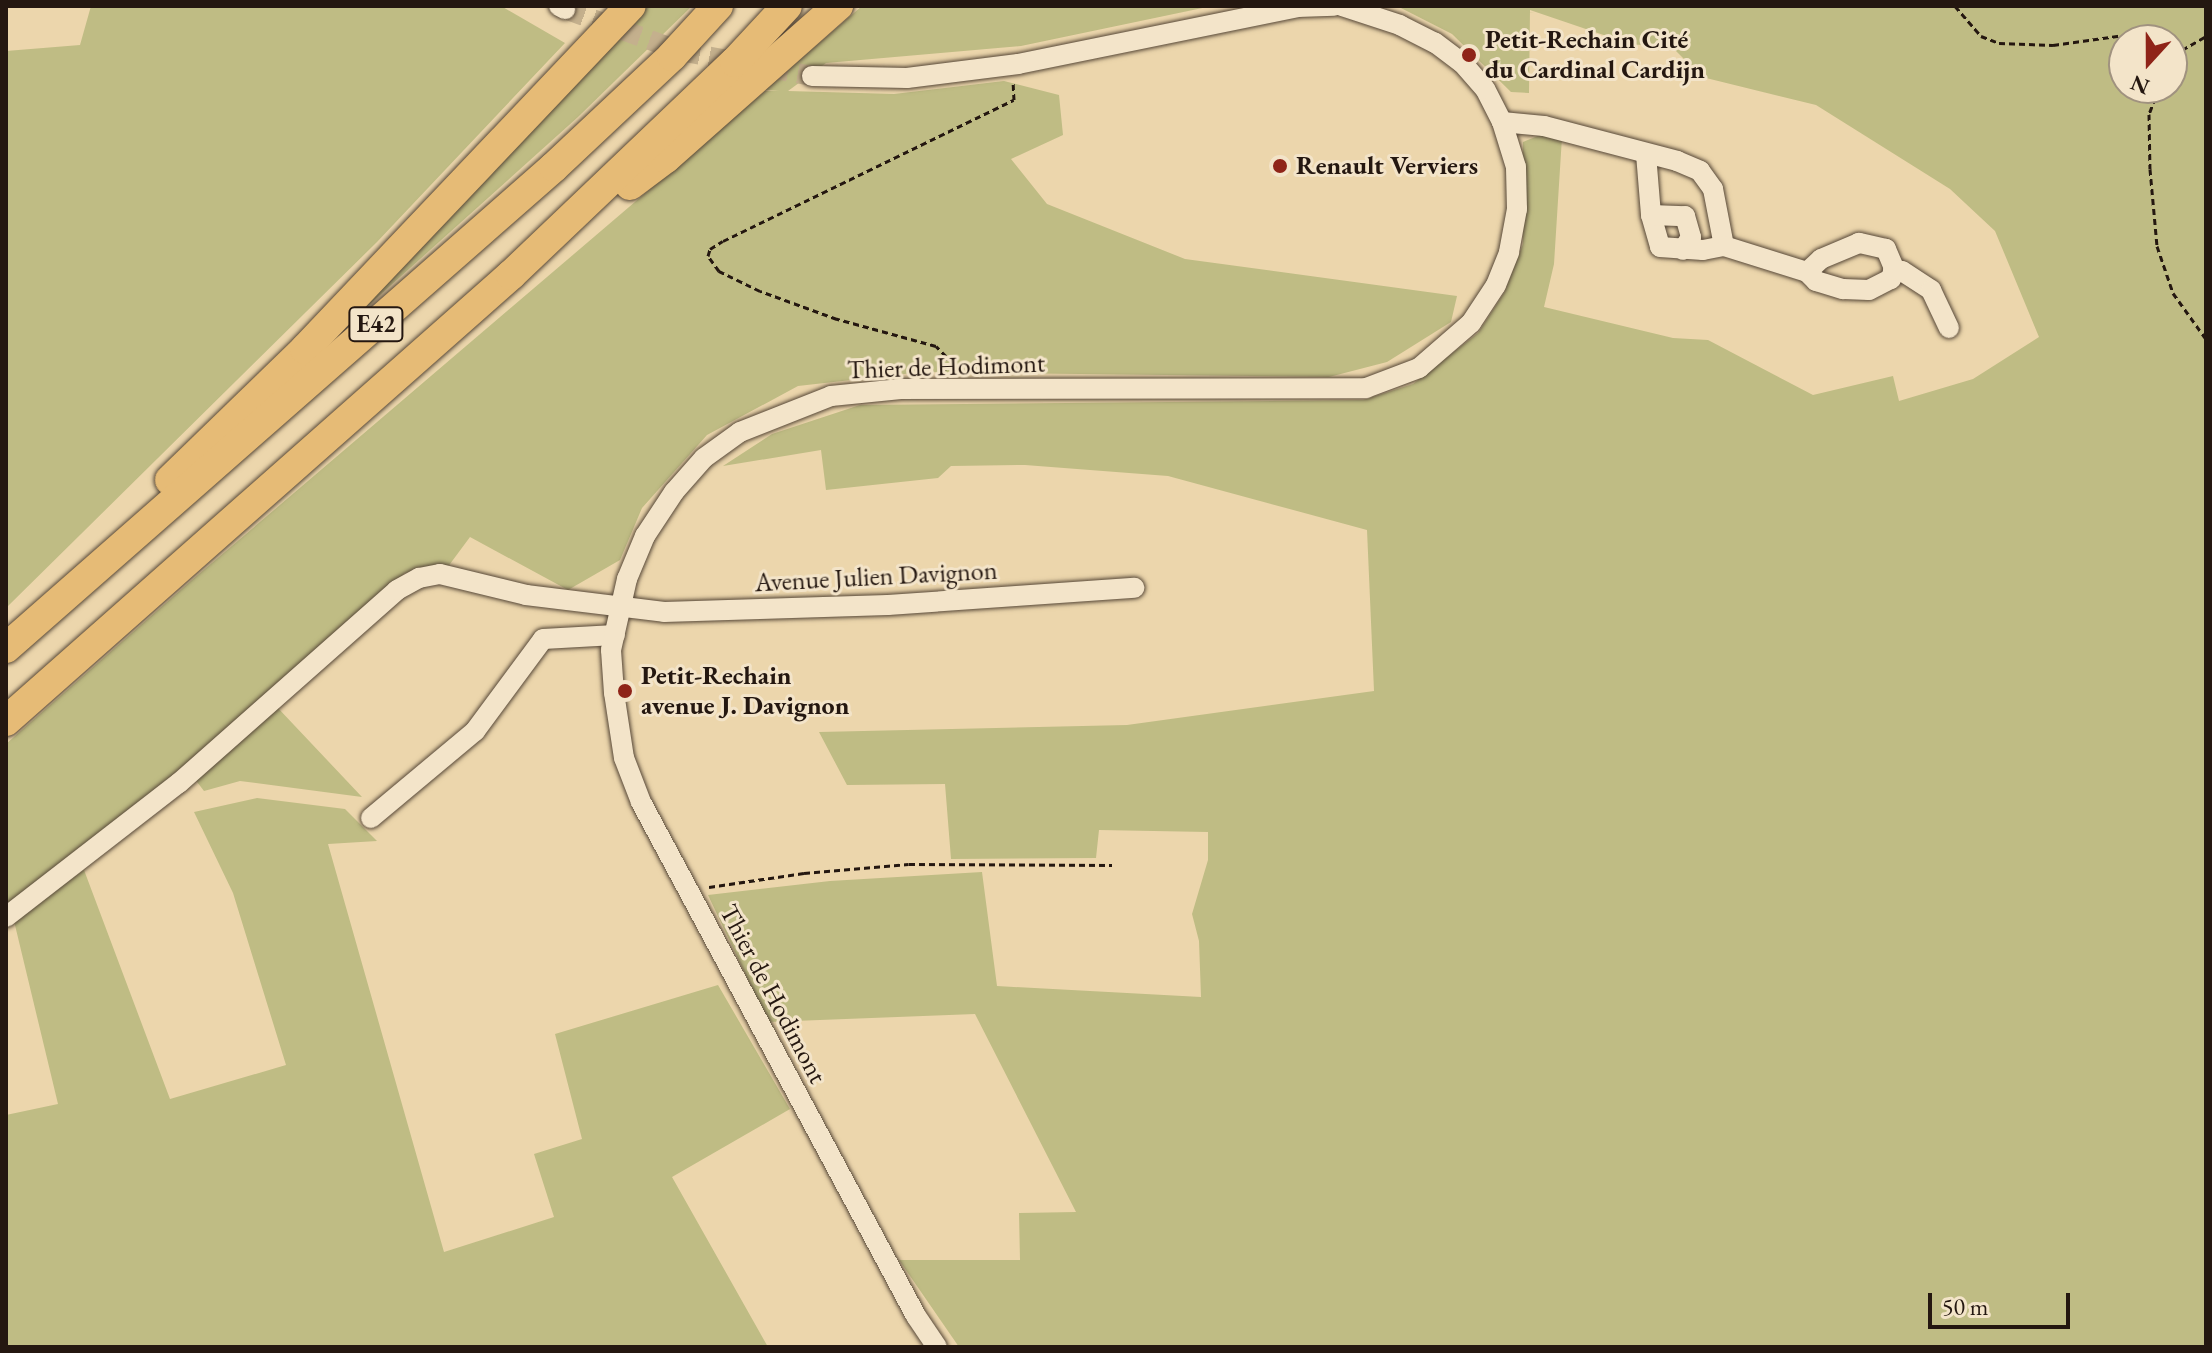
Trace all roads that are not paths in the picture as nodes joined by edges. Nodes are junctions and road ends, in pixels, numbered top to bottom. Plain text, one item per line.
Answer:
1 (630, 6) edge
2 (718, 6) edge
3 (787, 6) edge
4 (838, 6) edge
5 (1334, 6) edge
6 (1342, 6) edge
7 (812, 76) tunnel mouth
8 (1502, 122) junction
9 (1646, 154) junction
10 (1651, 215) junction
11 (1724, 246) junction
12 (1683, 250) junction
13 (1893, 270) junction
14 (1807, 272) junction
15 (511, 275) junction
16 (1949, 328) dead end
17 (1134, 588) dead end
18 (621, 608) junction
19 (615, 635) junction
20 (16, 640) edge
21 (6, 721) edge
22 (371, 818) dead end
23 (6, 917) edge
24 (937, 1347) edge

1 - 20 highway
2 - 20 highway, E42
3 - 15 highway, E42
4 - 15 highway
5 - 7 street
6 - 8 street, Thier de Hodimont
8 - 9 street
8 - 18 street, Thier de Hodimont
9 - 10 street
9 - 11 street
10 - 12 street
10 - 12 street
11 - 12 street
11 - 14 street
13 - 14 street
13 - 14 street
13 - 16 street
15 - 21 highway, E42
17 - 18 street, Avenue Julien Davignon
18 - 19 street, Thier de Hodimont
18 - 23 street, Avenue Julien Davignon
19 - 22 street
19 - 24 street, Thier de Hodimont

